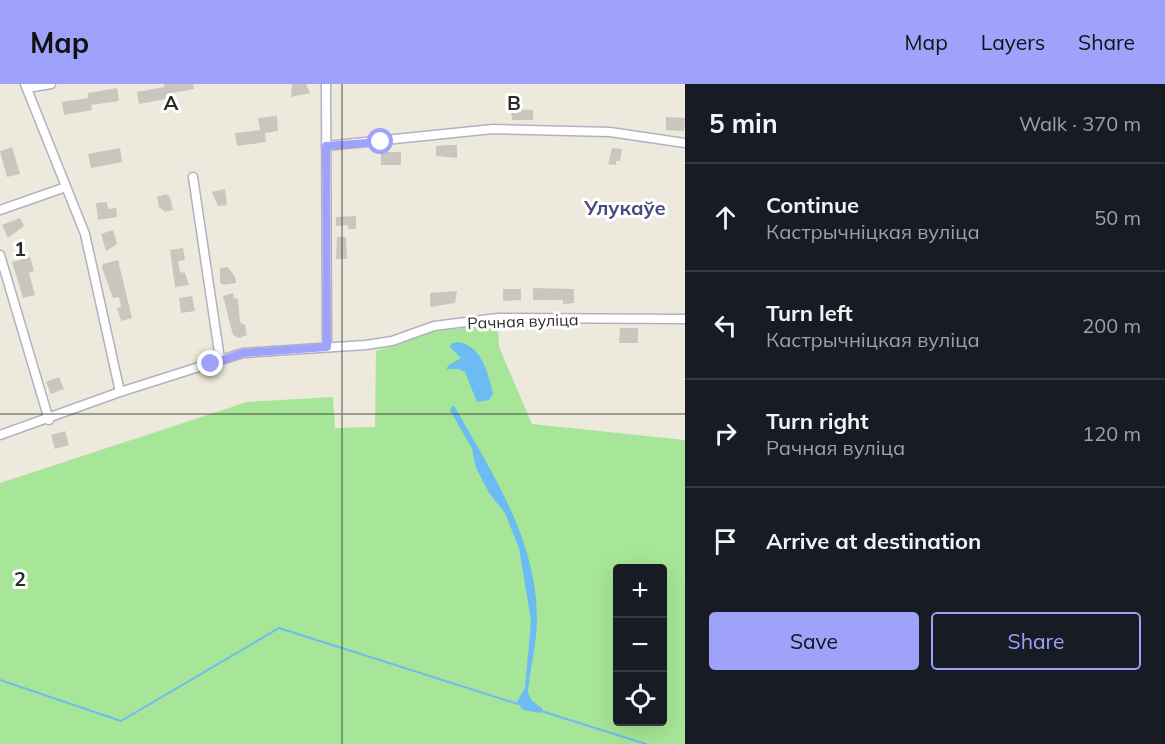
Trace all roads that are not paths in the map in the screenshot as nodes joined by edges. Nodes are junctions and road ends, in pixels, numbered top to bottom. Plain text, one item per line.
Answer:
1 (51, 84) edge
2 (326, 84) edge
3 (26, 86) edge
4 (685, 143) edge
5 (326, 146) junction
6 (193, 177) dead end
7 (66, 187) junction
8 (0, 210) edge
9 (0, 255) edge
10 (685, 319) edge
11 (327, 347) junction
12 (220, 359) junction
13 (120, 392) junction
14 (49, 420) junction
15 (0, 435) edge

1 - 3 street
2 - 5 street
3 - 7 street
4 - 5 street
5 - 11 street
6 - 12 street
7 - 8 street
7 - 13 street
9 - 14 street
10 - 11 street, Рачная вуліца
11 - 12 street, Рачная вуліца
12 - 13 street, Рачная вуліца
13 - 14 street, Рачная вуліца
14 - 15 street, Рачная вуліца

